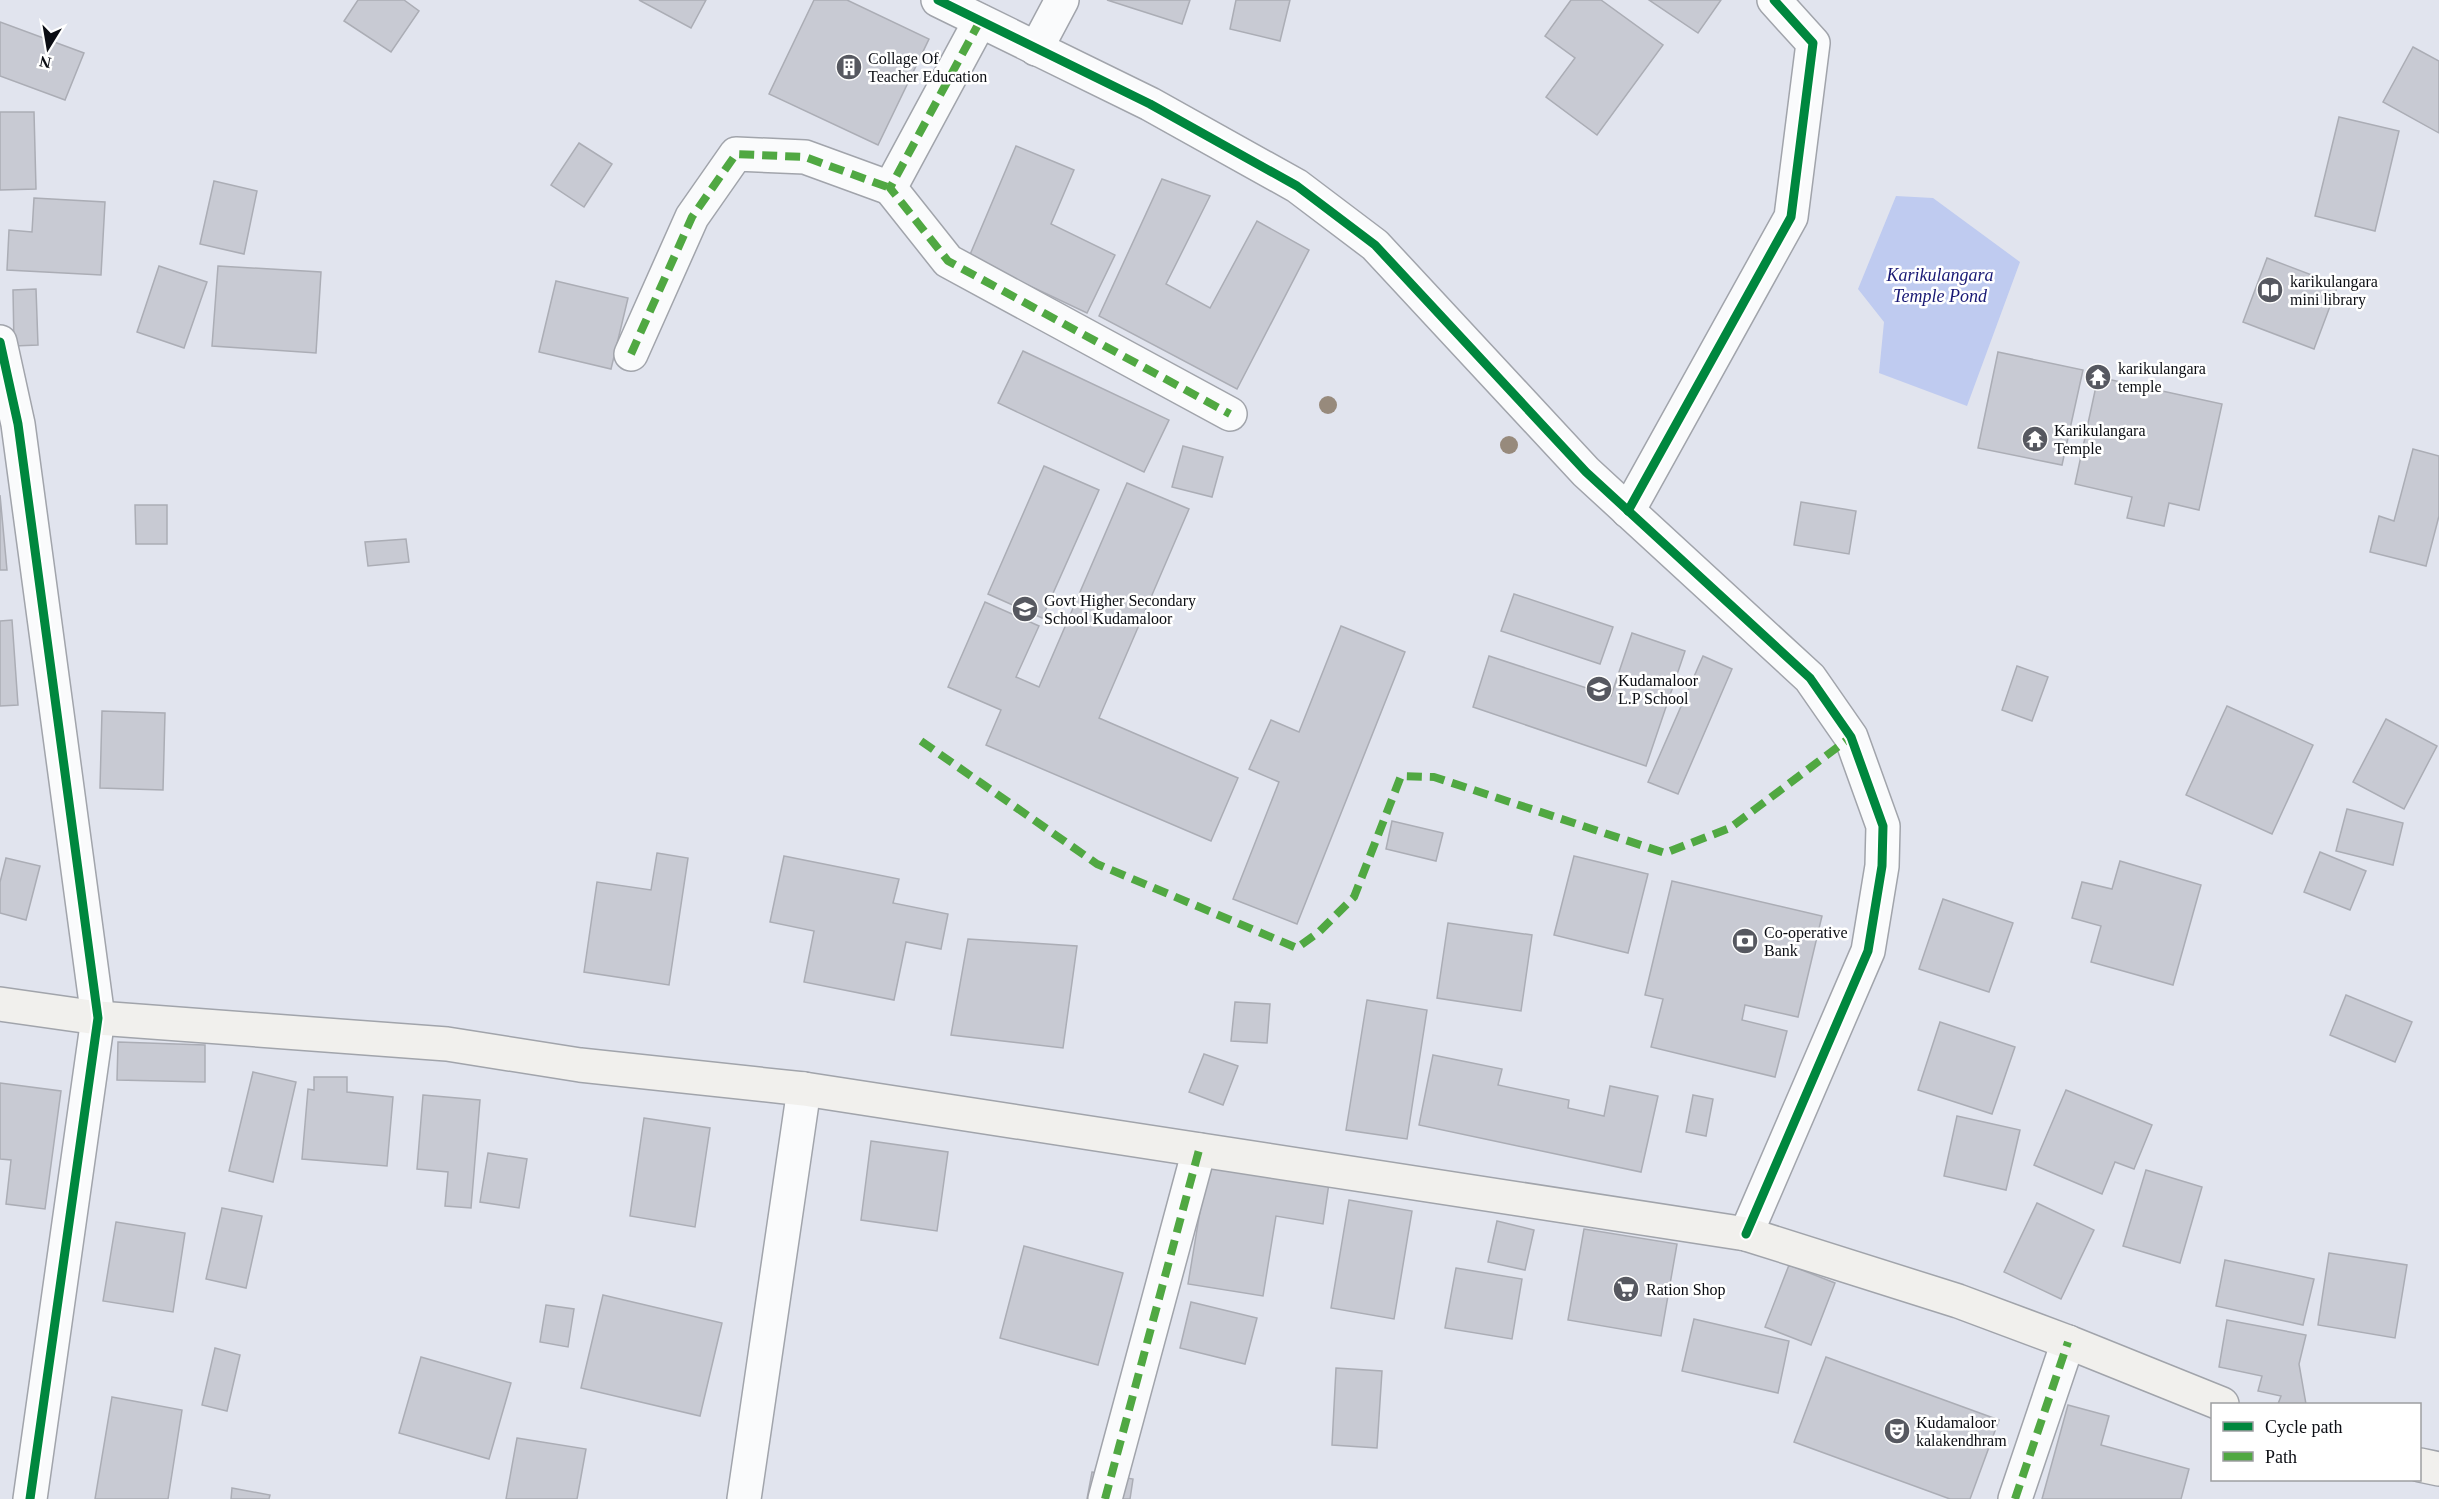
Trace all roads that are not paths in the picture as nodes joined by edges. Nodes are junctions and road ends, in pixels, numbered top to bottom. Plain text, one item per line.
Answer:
1 (938, 0) edge
2 (1062, 0) edge
3 (1774, 0) edge
4 (980, 21) junction
5 (1036, 49) junction
6 (890, 188) junction
7 (0, 342) edge
8 (631, 354) dead end
9 (1230, 414) dead end
10 (1628, 511) junction
11 (0, 1004) edge
12 (98, 1018) junction
13 (804, 1089) junction
14 (1199, 1150) junction
15 (1746, 1234) junction
16 (2068, 1342) junction
17 (2220, 1403) edge
18 (2421, 1465) edge
19 (2439, 1469) edge
20 (30, 1499) edge
21 (744, 1499) edge
22 (1105, 1499) edge
23 (2015, 1499) edge

1 - 4 street
2 - 5 street
3 - 10 street
4 - 5 street
4 - 6 street
5 - 10 street
6 - 8 street
6 - 9 street
7 - 12 street
10 - 15 street
11 - 12 main road
12 - 13 main road
12 - 20 street
13 - 14 main road
13 - 21 street
14 - 15 main road
14 - 22 street
15 - 16 main road
16 - 17 main road
16 - 23 street
18 - 19 main road

